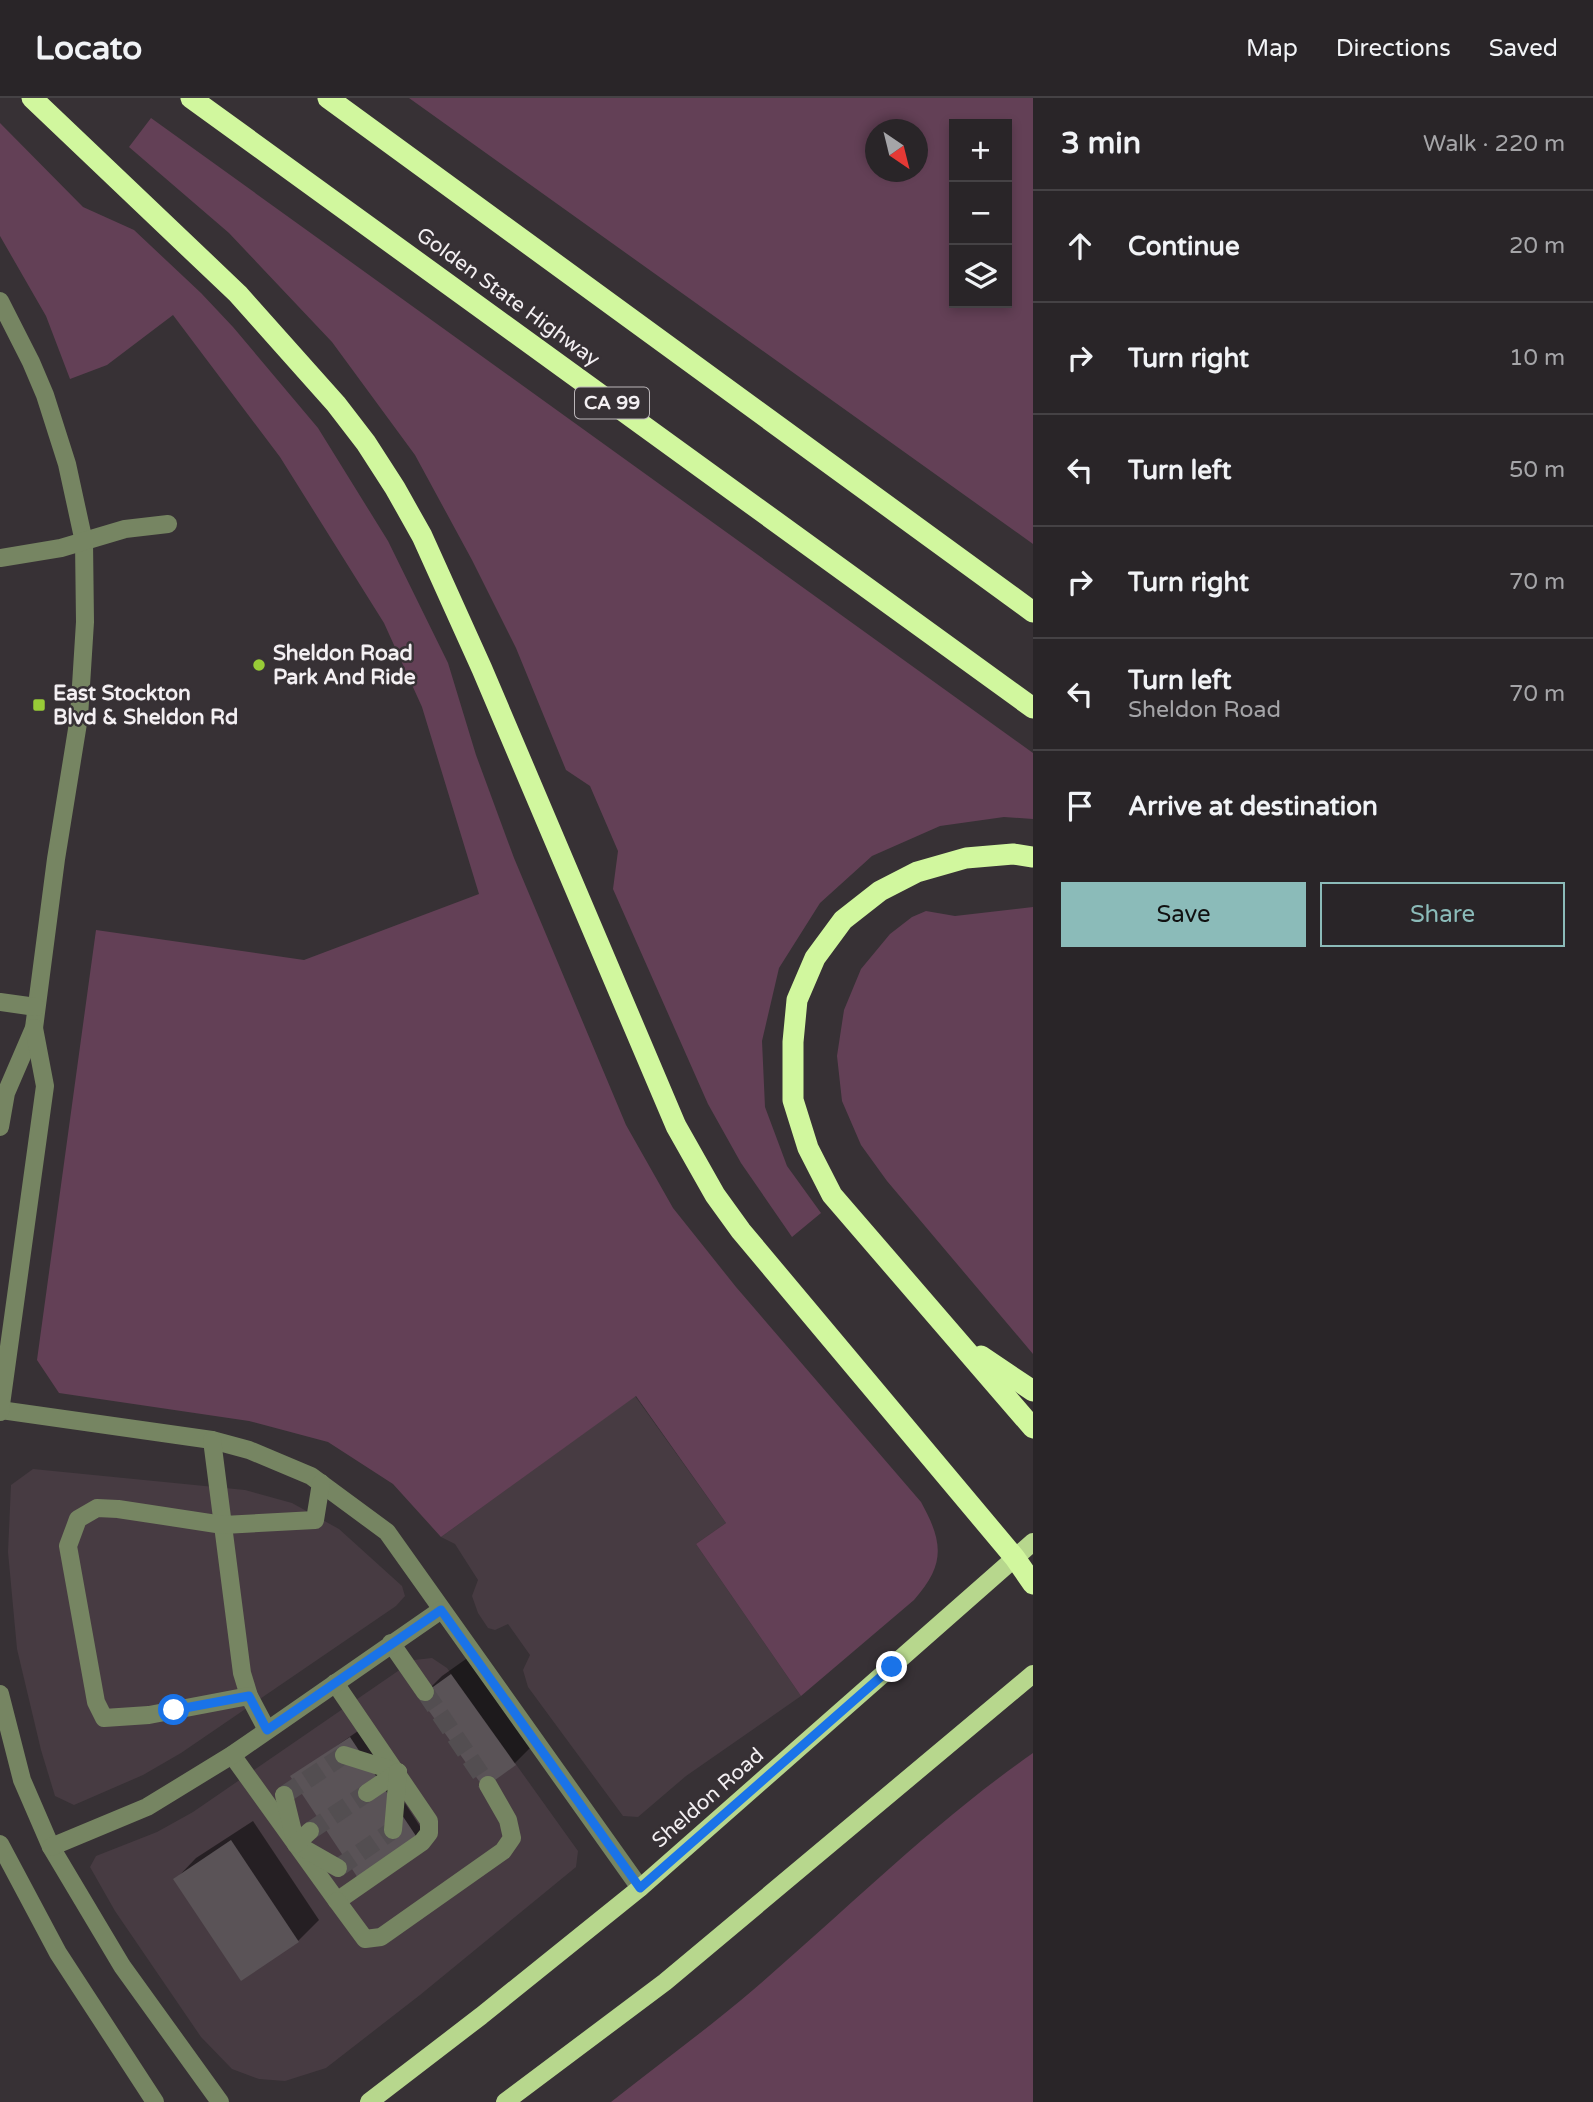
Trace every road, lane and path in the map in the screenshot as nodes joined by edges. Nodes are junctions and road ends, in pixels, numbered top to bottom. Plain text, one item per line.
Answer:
1 (32, 98) edge
2 (191, 98) edge
3 (328, 98) edge
4 (0, 301) edge
5 (168, 524) dead end
6 (85, 542) junction
7 (0, 558) edge
8 (1033, 612) edge
9 (1033, 708) edge
10 (1033, 857) edge
11 (0, 1003) edge
12 (36, 1007) junction
13 (34, 1028) junction
14 (0, 1127) edge
15 (959, 1341) junction
16 (1033, 1391) edge
17 (0, 1410) edge
18 (1033, 1428) edge
19 (212, 1440) junction
20 (321, 1483) junction
21 (223, 1525) junction
22 (1033, 1542) edge
23 (1015, 1558) junction
24 (1033, 1584) edge
25 (441, 1610) junction
26 (391, 1643) junction
27 (1033, 1674) edge
28 (335, 1683) junction
29 (425, 1692) tunnel mouth
30 (0, 1694) edge
31 (249, 1696) junction
32 (267, 1730) junction
33 (232, 1755) junction
34 (344, 1755) dead end
35 (398, 1772) junction
36 (488, 1785) tunnel mouth
37 (367, 1793) tunnel mouth
38 (284, 1795) dead end
39 (393, 1829) dead end
40 (310, 1831) tunnel mouth
41 (0, 1844) edge
42 (296, 1844) junction
43 (51, 1847) junction
44 (338, 1868) dead end
45 (640, 1888) junction
46 (337, 1901) junction
47 (155, 2102) edge
48 (220, 2102) edge
49 (369, 2102) edge
50 (505, 2102) edge

1 - 23 highway
2 - 9 highway, Golden State Highway / CA 99
3 - 8 highway
4 - 6 street
5 - 6 street
6 - 7 street
6 - 12 street
10 - 15 highway
11 - 12 street
12 - 13 street
13 - 14 street
13 - 17 street
15 - 16 highway
15 - 18 highway
17 - 19 street
19 - 20 street
19 - 21 street
20 - 21 street
20 - 25 street
21 - 31 street
21 - 31 street
22 - 23 main road, Sheldon Road
23 - 24 highway
23 - 45 main road, Sheldon Road
25 - 26 street
25 - 45 street
26 - 28 street
26 - 29 street
27 - 50 main road
28 - 32 street
28 - 35 street
30 - 43 street
31 - 32 street
32 - 33 street
33 - 42 street
33 - 43 street
34 - 35 street
35 - 37 street
35 - 39 street
35 - 46 street
36 - 46 street
38 - 42 street
40 - 42 street
41 - 47 street
42 - 44 street
42 - 46 street
43 - 48 street
45 - 49 main road, Sheldon Road

